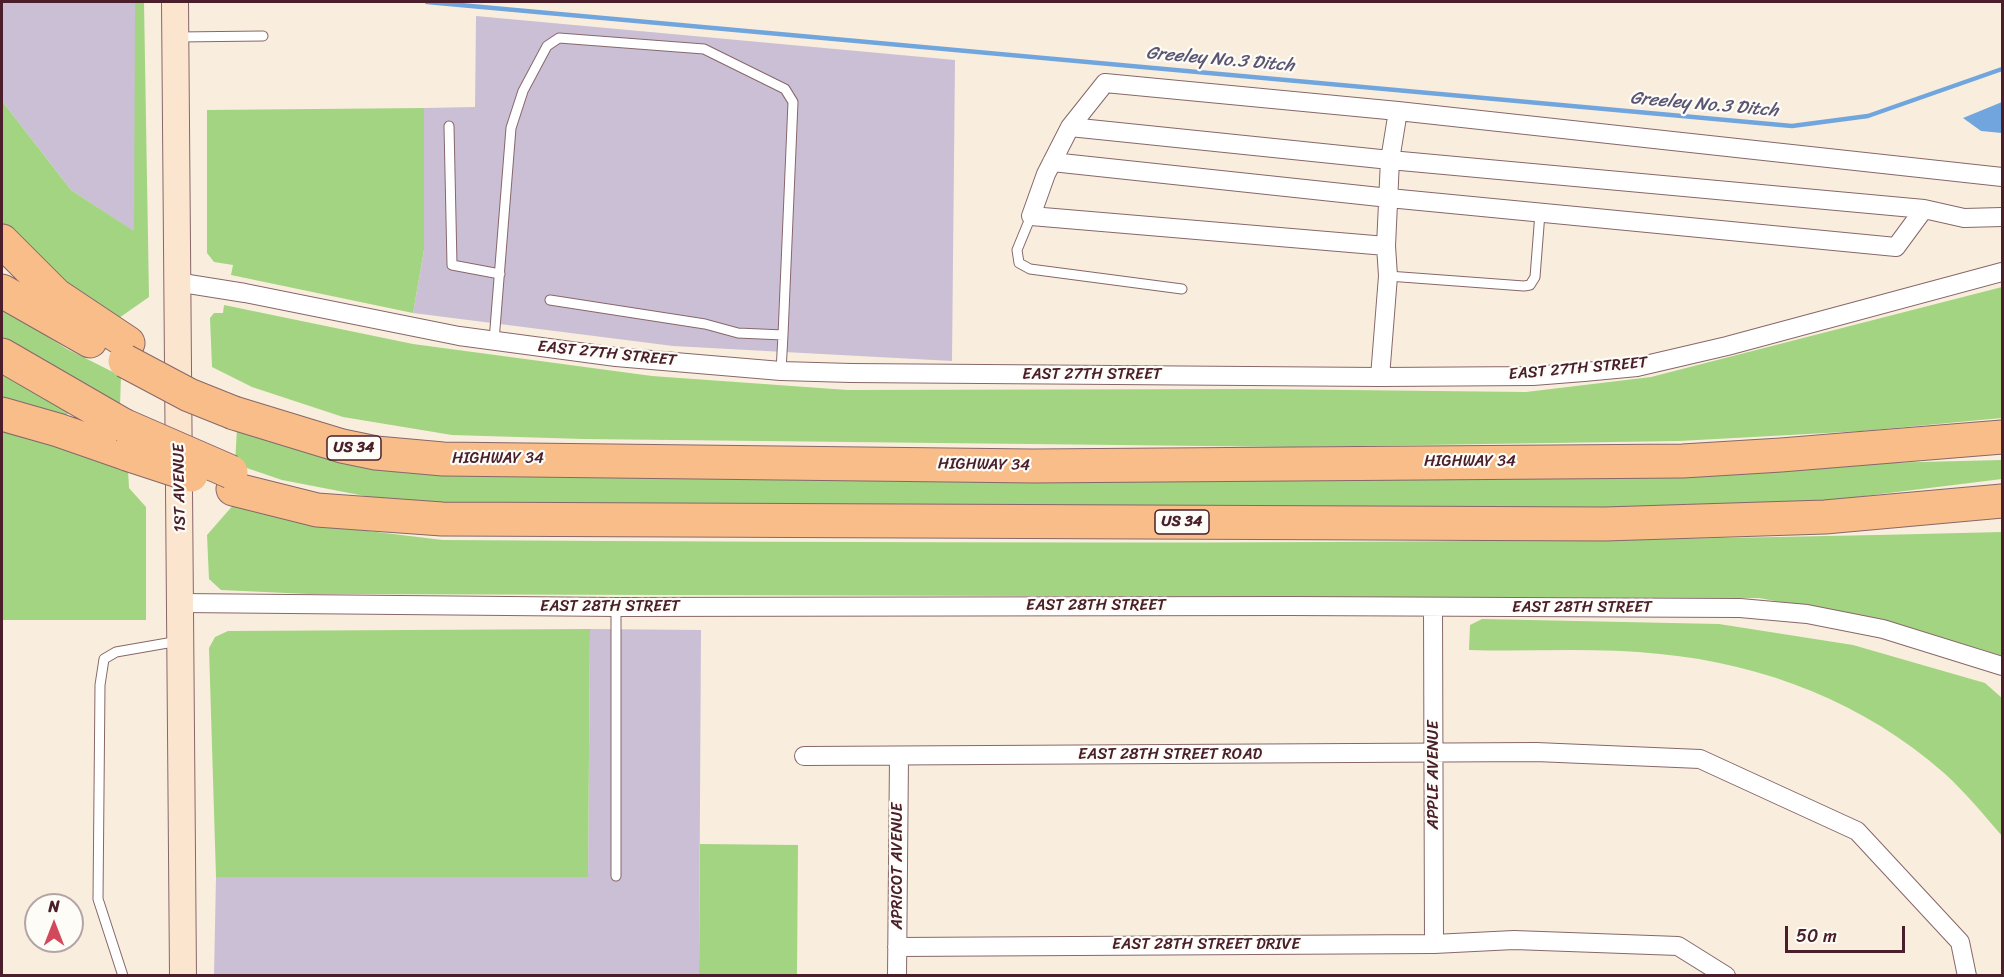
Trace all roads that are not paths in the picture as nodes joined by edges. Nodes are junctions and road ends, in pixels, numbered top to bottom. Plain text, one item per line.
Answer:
1 (175, 2) edge
2 (263, 36) dead end
3 (176, 37) junction
4 (1398, 111) junction
5 (449, 126) dead end
6 (1070, 127) junction
7 (1390, 160) junction
8 (1052, 162) junction
9 (2002, 177) edge
10 (1389, 198) junction
11 (1924, 209) junction
12 (1540, 213) junction
13 (1031, 216) junction
14 (2002, 217) edge
15 (2, 241) edge
16 (1386, 246) junction
17 (2002, 272) edge
18 (500, 274) junction
19 (1388, 276) junction
20 (176, 282) junction
21 (1182, 289) dead end
22 (2, 291) edge
23 (550, 300) dead end
24 (783, 335) junction
25 (494, 341) junction
26 (127, 352) junction
27 (2, 355) edge
28 (781, 371) junction
29 (1380, 377) junction
30 (2, 414) edge
31 (2002, 437) edge
32 (125, 440) junction
33 (2002, 501) edge
34 (182, 603) junction
35 (616, 607) junction
36 (1433, 607) junction
37 (182, 641) junction
38 (2002, 666) edge
39 (1434, 754) junction
40 (804, 756) dead end
41 (899, 756) junction
42 (616, 876) dead end
43 (1434, 944) junction
44 (897, 947) junction
45 (123, 975) edge
46 (183, 975) edge
47 (897, 975) edge
48 (1726, 975) edge
49 (1967, 975) edge

1 - 3 main road, 1ST AVENUE
2 - 3 lane
3 - 20 main road, 1ST AVENUE
4 - 6 street
4 - 7 street
4 - 9 street
5 - 18 lane
6 - 7 street
6 - 8 street
7 - 10 street
7 - 11 street
8 - 10 street
8 - 13 street
10 - 12 street
10 - 16 street
11 - 12 street
11 - 14 street
12 - 19 lane
13 - 16 street
13 - 21 lane
15 - 26 highway
16 - 19 street
17 - 29 street, EAST 27TH STREET
18 - 24 lane
18 - 25 lane
19 - 29 street
20 - 25 street, EAST 27TH STREET
20 - 34 main road, 1ST AVENUE
22 - 26 highway
23 - 24 lane
24 - 28 lane
25 - 28 street, EAST 27TH STREET
26 - 31 highway, HIGHWAY 34
27 - 32 highway
28 - 29 street, EAST 27TH STREET
30 - 32 highway, US 34
32 - 33 highway, US 34, bridge
34 - 35 street, EAST 28TH STREET
34 - 37 main road, 1ST AVENUE
35 - 36 street, EAST 28TH STREET
35 - 42 lane
36 - 38 street, EAST 28TH STREET
36 - 39 street, APPLE AVENUE
37 - 45 lane
37 - 46 main road, 1ST AVENUE
39 - 41 street, EAST 28TH STREET ROAD
39 - 43 street, APPLE AVENUE
39 - 49 street, EAST 28TH STREET ROAD
40 - 41 street, EAST 28TH STREET ROAD
41 - 44 street, APRICOT AVENUE
43 - 44 street, EAST 28TH STREET DRIVE
43 - 48 street, EAST 28TH STREET DRIVE
44 - 47 street, APRICOT AVENUE

